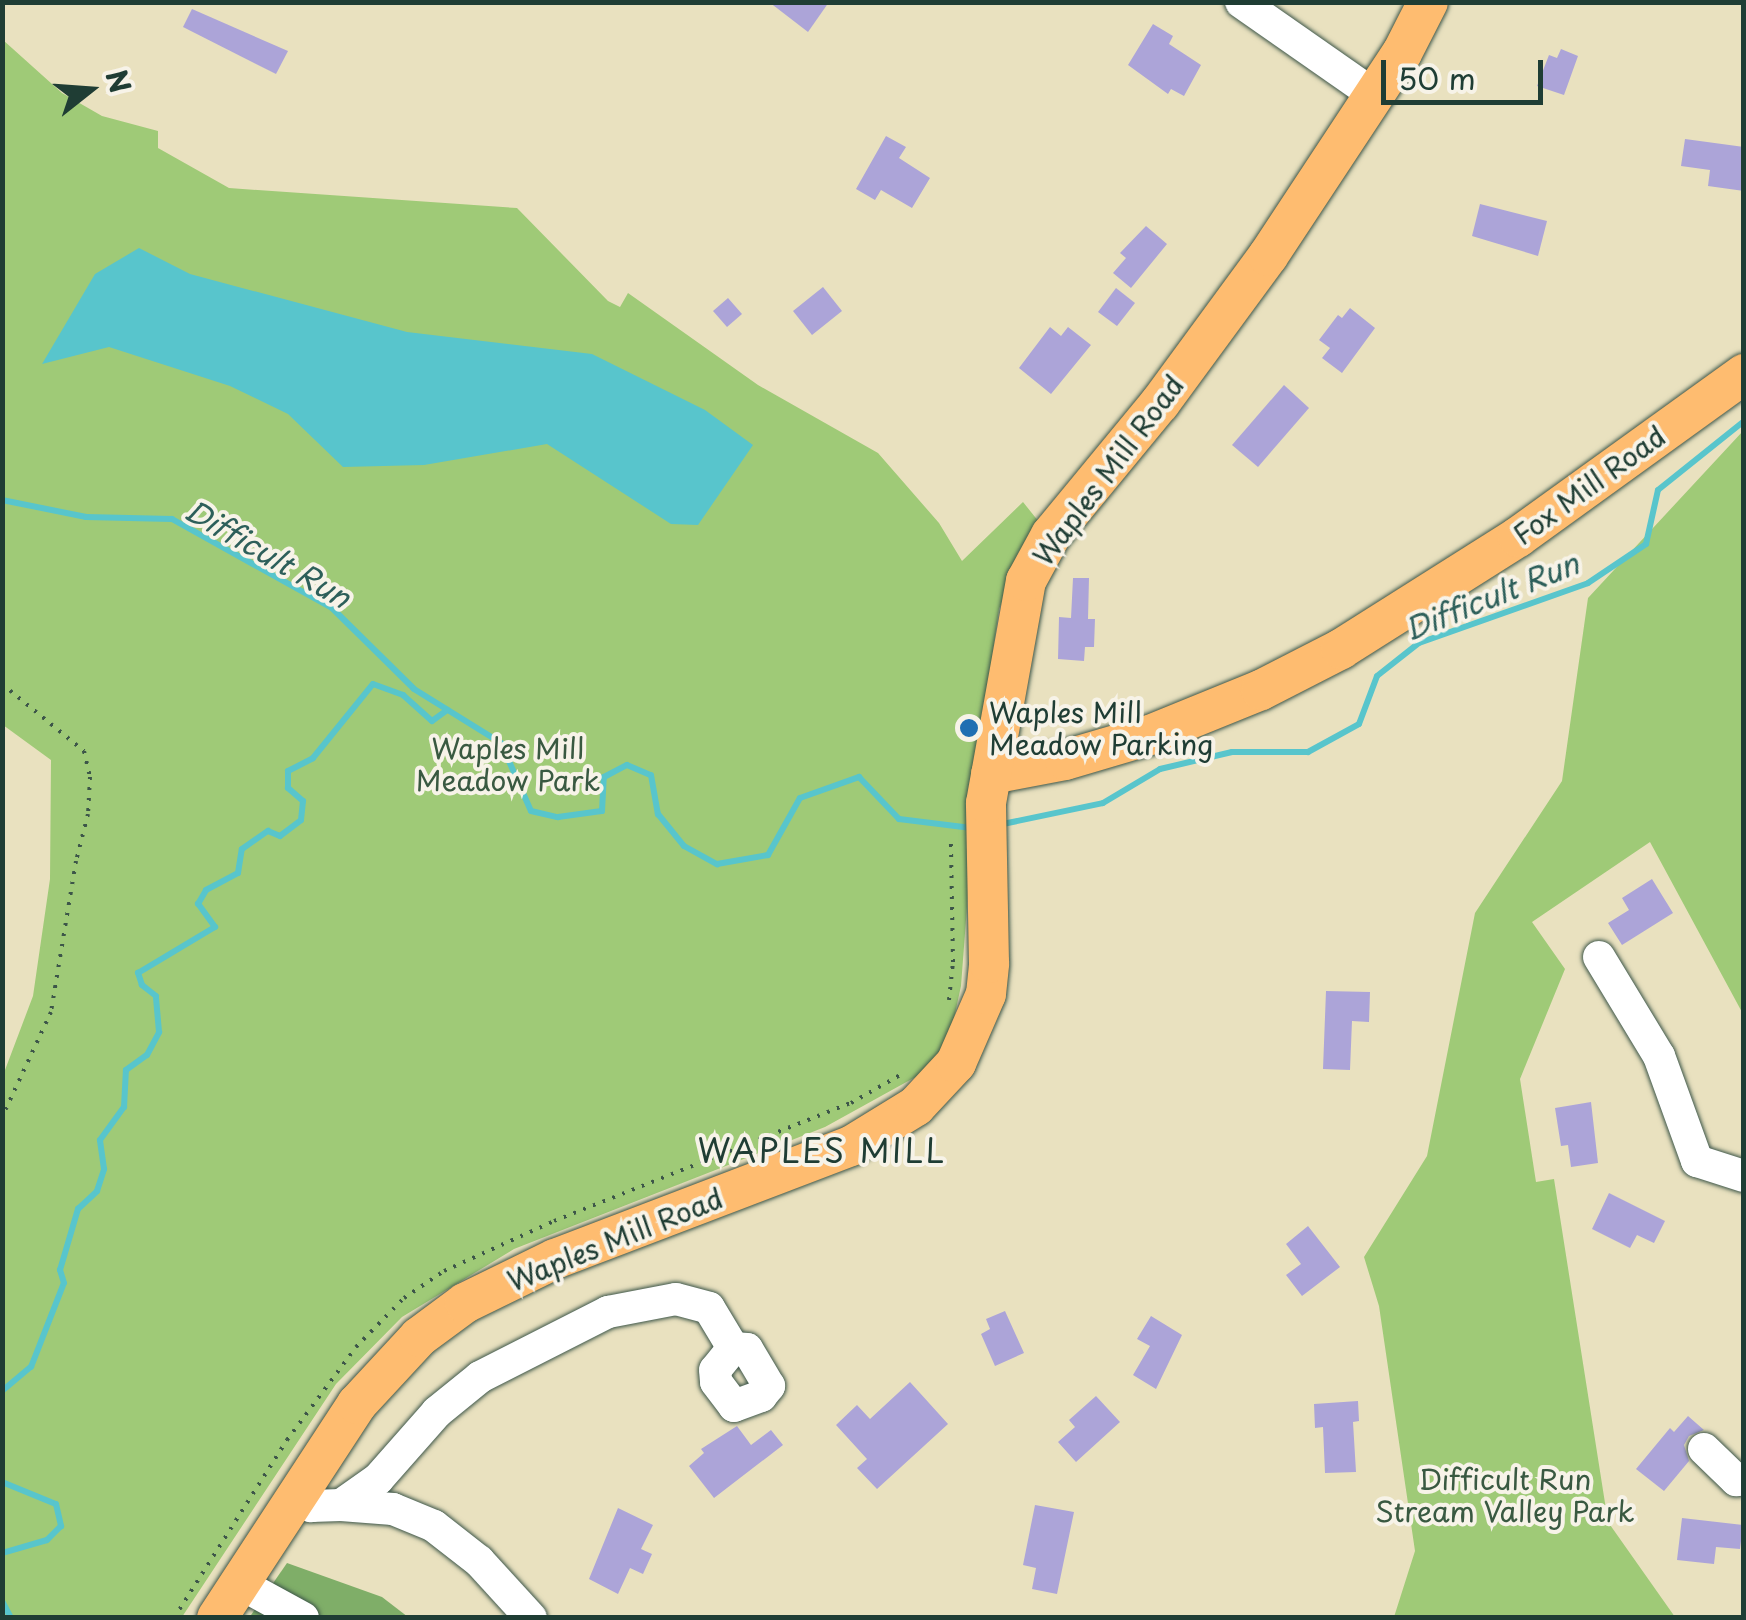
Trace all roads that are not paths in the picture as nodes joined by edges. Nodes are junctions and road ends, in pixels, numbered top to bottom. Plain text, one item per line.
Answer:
1 (1241, 2) edge
2 (1428, 2) edge
3 (1374, 94) junction
4 (1744, 374) edge
5 (989, 789) junction
6 (1599, 957) dead end
7 (1744, 1176) edge
8 (734, 1348) dead end
9 (1704, 1449) dead end
10 (1744, 1479) edge
11 (292, 1501) junction
12 (342, 1506) junction
13 (239, 1583) junction
14 (217, 1618) edge
15 (303, 1618) edge
16 (530, 1618) edge

1 - 3 street
2 - 3 main road, Waples Mill Road
3 - 5 main road, Waples Mill Road
4 - 5 main road, Fox Mill Road
5 - 11 main road, Waples Mill Road
6 - 7 street
8 - 12 street
9 - 10 street
11 - 12 street
11 - 13 main road, Waples Mill Road
12 - 16 street
13 - 14 main road, Waples Mill Road
13 - 15 street

